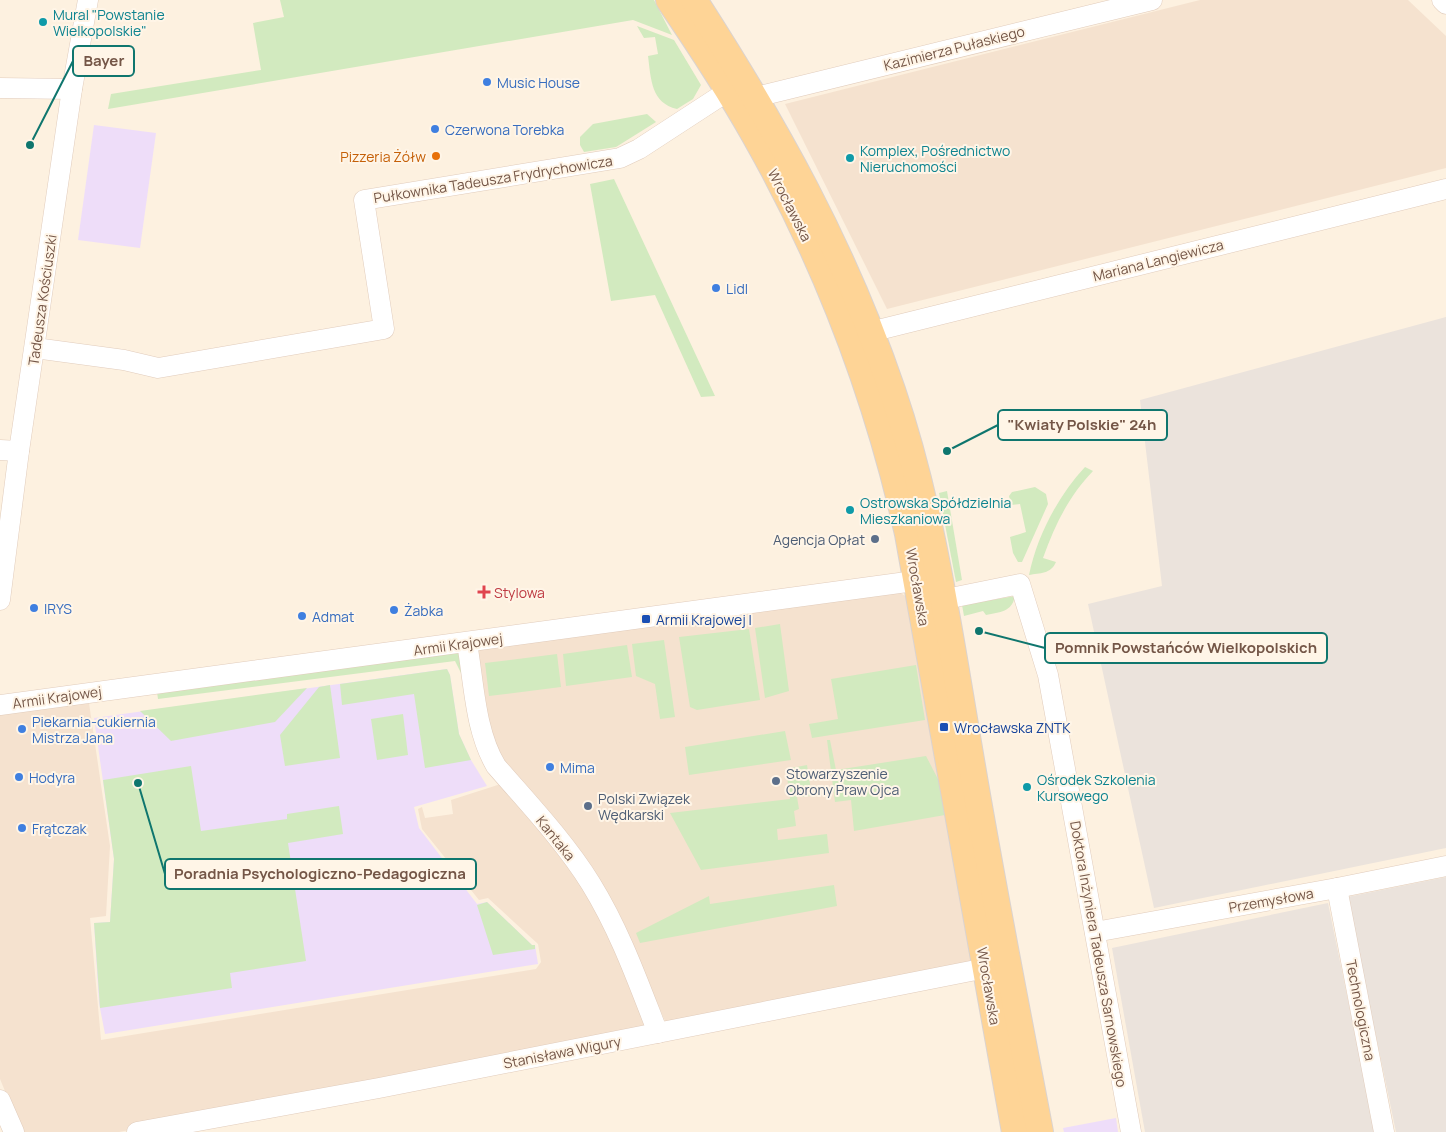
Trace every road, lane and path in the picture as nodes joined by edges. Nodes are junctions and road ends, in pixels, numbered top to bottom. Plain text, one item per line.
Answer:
1 (88, 0) edge
2 (669, 0) edge
3 (694, 0) edge
4 (1152, 0) edge
5 (1442, 0) edge
6 (1446, 4) edge
7 (0, 88) edge
8 (72, 89) junction
9 (728, 91) junction
10 (756, 97) junction
11 (1446, 189) edge
12 (860, 334) junction
13 (35, 348) junction
14 (10, 451) edge
15 (930, 591) junction
16 (0, 600) edge
17 (467, 643) junction
18 (0, 705) edge
19 (1446, 866) edge
20 (1337, 888) junction
21 (1095, 932) junction
22 (986, 968) junction
23 (658, 1033) junction
24 (0, 1100) edge
25 (14, 1132) edge
26 (137, 1132) edge
27 (1016, 1132) edge
28 (1040, 1132) edge
29 (1131, 1132) edge
30 (1384, 1132) edge

1 - 8 street, Tadeusza Kościuszki
2 - 9 main road, Wrocławska
3 - 10 main road, Wrocławska
4 - 10 street, Kazimierza Pułaskiego
5 - 6 street
7 - 8 street
8 - 13 street, Tadeusza Kościuszki
9 - 10 street
9 - 12 main road, Wrocławska
9 - 13 street, Pułkownika Tadeusza Frydrychowicza
10 - 12 main road, Wrocławska
11 - 12 street, Mariana Langiewicza
12 - 15 main road, Wrocławska
13 - 14 street, Tadeusza Kościuszki
14 - 16 street, Tadeusza Kościuszki
15 - 17 street, Armii Krajowej
15 - 21 street, Doktora Inżyniera Tadeusza Sarnowskiego
15 - 22 main road, Wrocławska
15 - 28 main road, Wrocławska
17 - 18 street, Armii Krajowej
17 - 23 street, Kantaka
19 - 20 street, Przemysłowa
20 - 21 street, Przemysłowa
20 - 30 street, Technologiczna
21 - 29 street, Doktora Inżyniera Tadeusza Sarnowskiego
22 - 23 street, Stanisława Wigury
22 - 27 main road, Wrocławska
23 - 26 street, Stanisława Wigury
24 - 25 street

